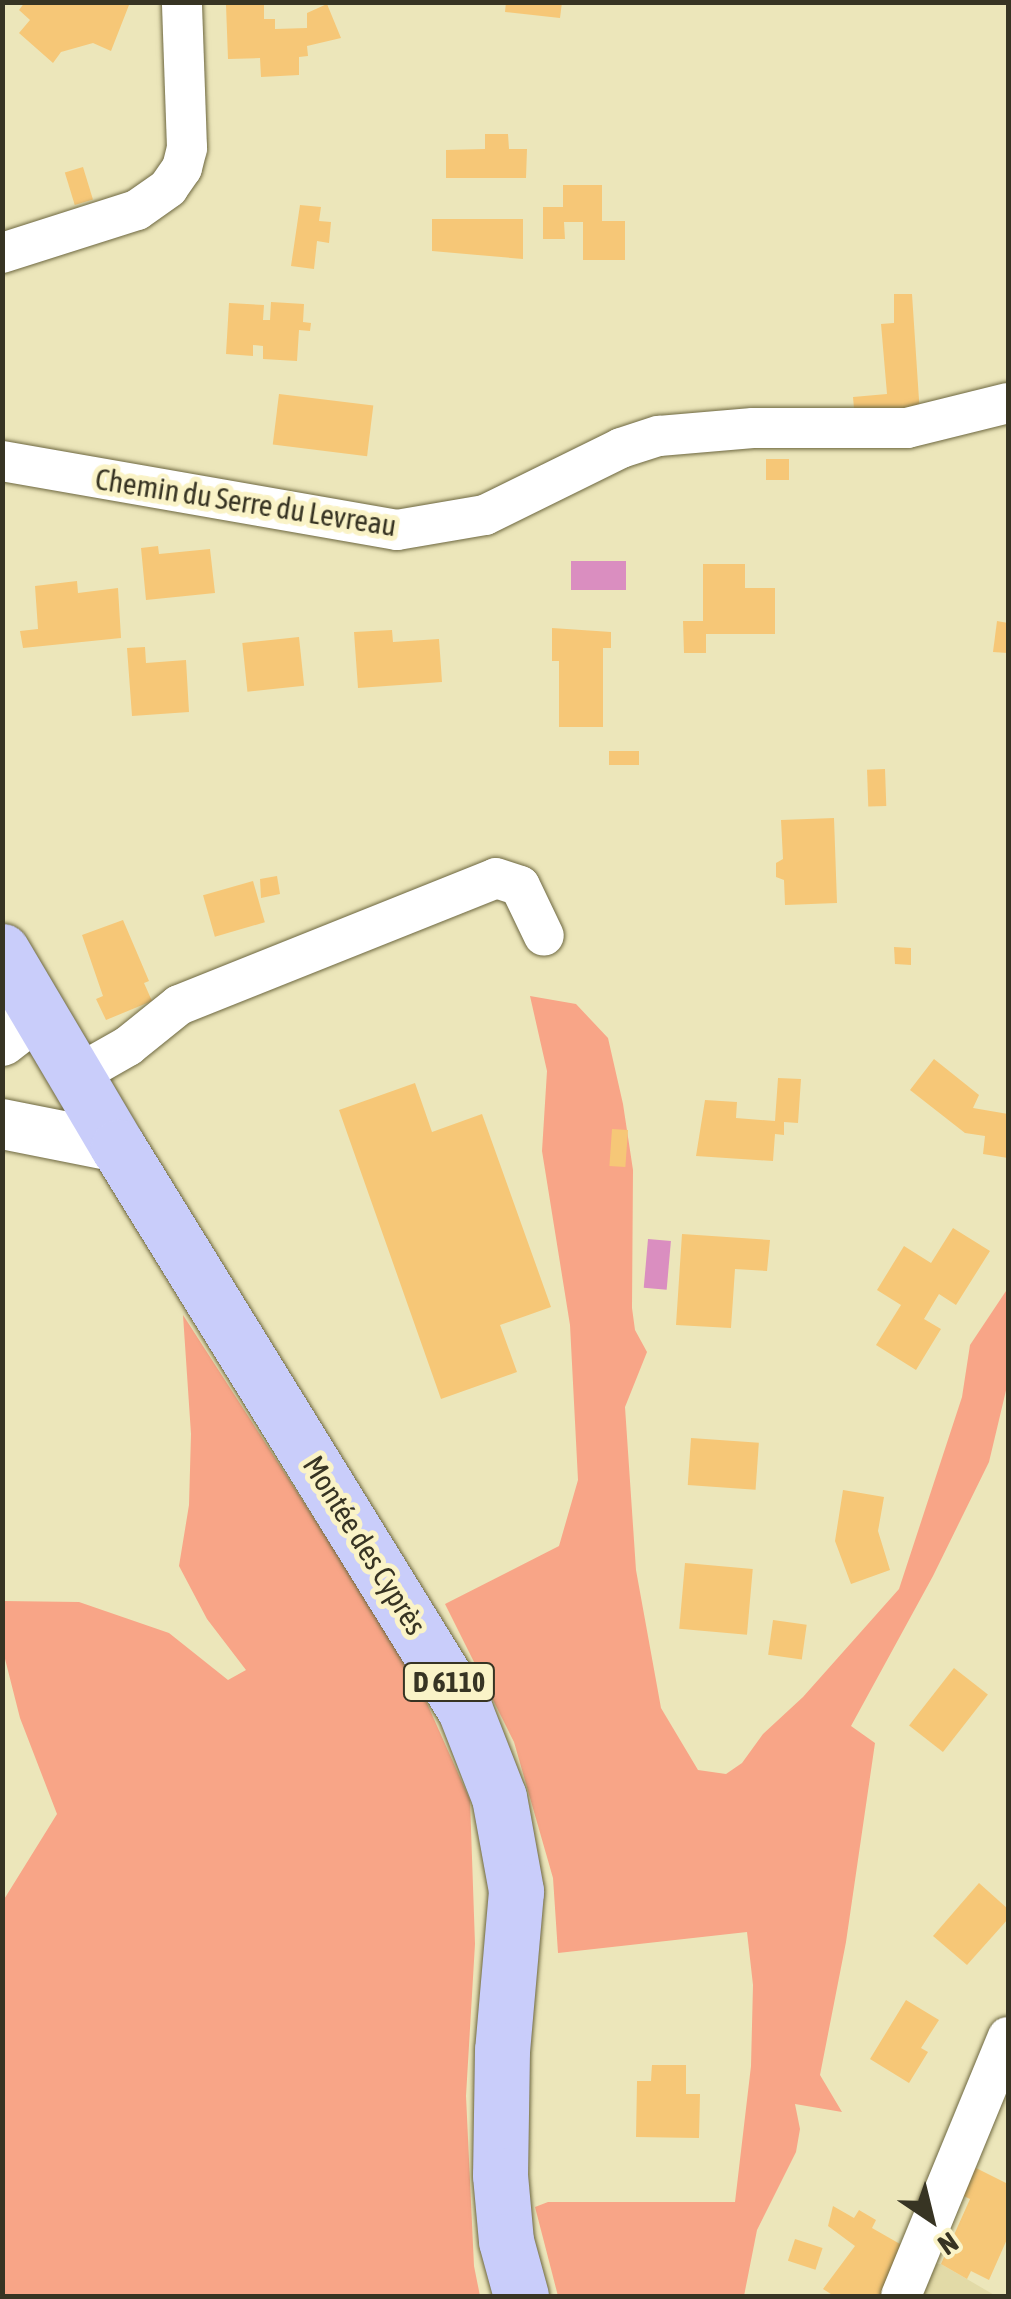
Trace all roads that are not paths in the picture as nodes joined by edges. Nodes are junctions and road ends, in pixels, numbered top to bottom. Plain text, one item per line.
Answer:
1 (182, 2) edge
2 (2, 252) edge
3 (1008, 403) edge
4 (2, 461) edge
5 (544, 936) dead end
6 (2, 951) edge
7 (17, 1020) edge
8 (78, 1075) junction
9 (2, 1124) edge
10 (118, 1147) junction
11 (1004, 2061) edge
12 (521, 2296) edge
13 (902, 2296) edge

1 - 2 street
3 - 4 street, Chemin du Serre du Levreau
5 - 8 street
6 - 7 main road, Montée des Cyprès / D 6110
7 - 8 main road, Montée des Cyprès / D 6110
8 - 10 main road, Montée des Cyprès / D 6110
9 - 10 street
10 - 12 main road, Montée des Cyprès / D 6110
11 - 13 street

